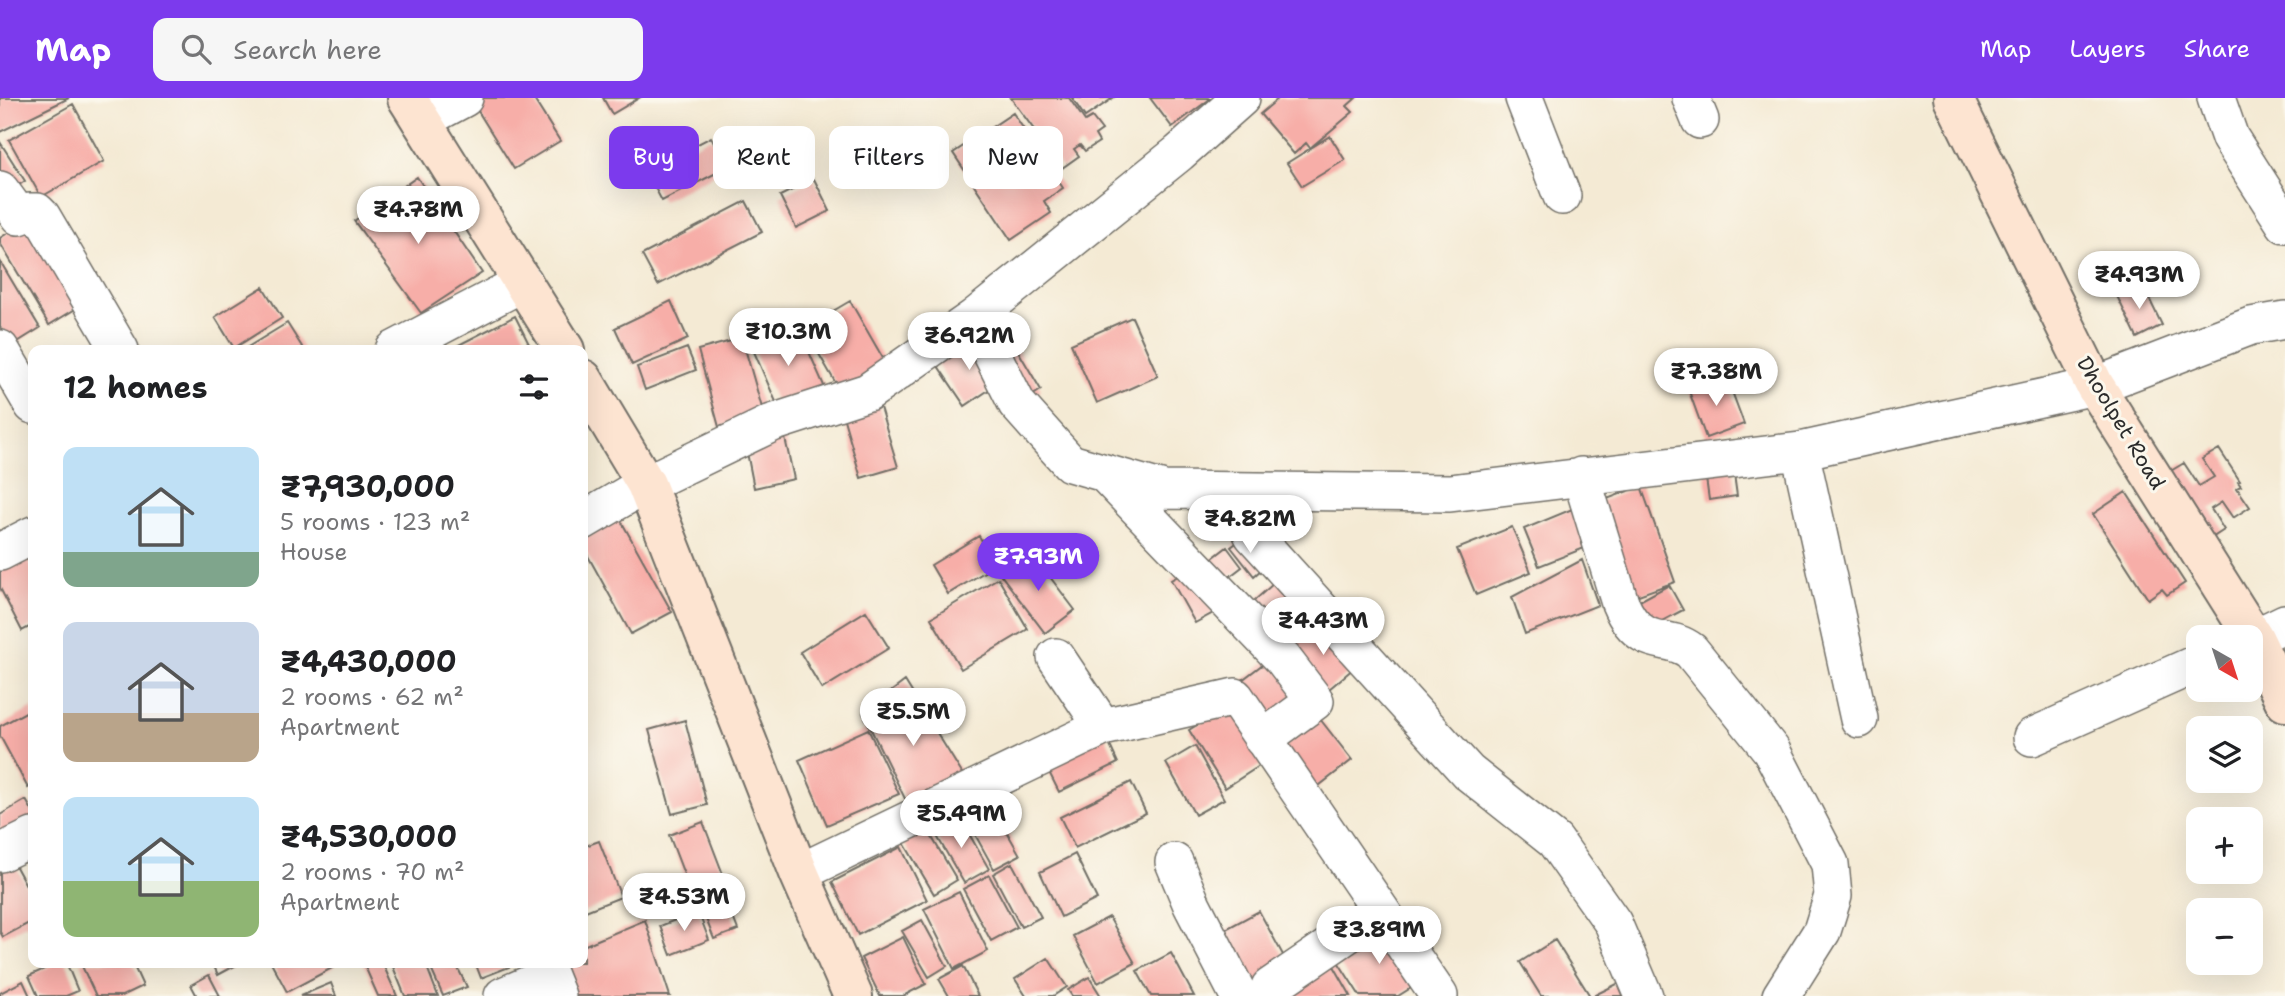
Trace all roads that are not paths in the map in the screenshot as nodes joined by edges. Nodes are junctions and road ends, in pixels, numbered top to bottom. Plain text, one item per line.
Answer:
1 (464, 98) edge
2 (1241, 98) edge
3 (1524, 98) edge
4 (1953, 98) edge
5 (2216, 98) edge
6 (414, 110) edge
7 (0, 190) edge
8 (1562, 196) dead end
9 (2285, 224) edge
10 (524, 282) junction
11 (974, 318) junction
12 (2285, 320) edge
13 (117, 345) edge
14 (404, 345) edge
15 (562, 345) edge
16 (4, 362) edge
17 (2095, 386) junction
18 (588, 387) edge
19 (28, 398) edge
20 (1800, 451) junction
21 (1105, 475) junction
22 (1581, 476) junction
23 (646, 484) junction
24 (1231, 491) junction
25 (588, 518) edge
26 (28, 538) edge
27 (0, 552) edge
28 (2257, 625) edge
29 (2263, 634) edge
30 (1056, 657) dead end
31 (2186, 668) edge
32 (2285, 702) edge
33 (1858, 719) dead end
34 (1103, 727) junction
35 (2032, 737) dead end
36 (1263, 739) junction
37 (28, 840) edge
38 (0, 853) edge
39 (1174, 862) dead end
40 (799, 873) junction
41 (1380, 912) junction
42 (1259, 994) edge
43 (503, 996) edge
44 (556, 996) edge
45 (853, 996) edge
46 (1439, 996) edge
47 (1644, 996) edge
48 (1782, 996) edge

1 - 6 street
2 - 11 street
3 - 8 street
4 - 17 street, Dhoolpet Road
5 - 9 street
6 - 10 street
7 - 13 street
10 - 14 street
10 - 15 street
11 - 21 street
11 - 23 street
12 - 17 street
16 - 19 street
17 - 20 street
17 - 28 street, Dhoolpet Road
18 - 23 street
20 - 22 street
20 - 33 street
21 - 24 street
21 - 36 street
22 - 24 street
22 - 48 street
23 - 25 street
23 - 40 street
24 - 47 street
26 - 27 street
29 - 32 street, Dhoolpet Road
30 - 34 street
31 - 35 street
34 - 36 street
34 - 40 street
36 - 41 street
37 - 38 street
39 - 42 street
40 - 45 street
41 - 42 street
41 - 46 street
43 - 44 street

